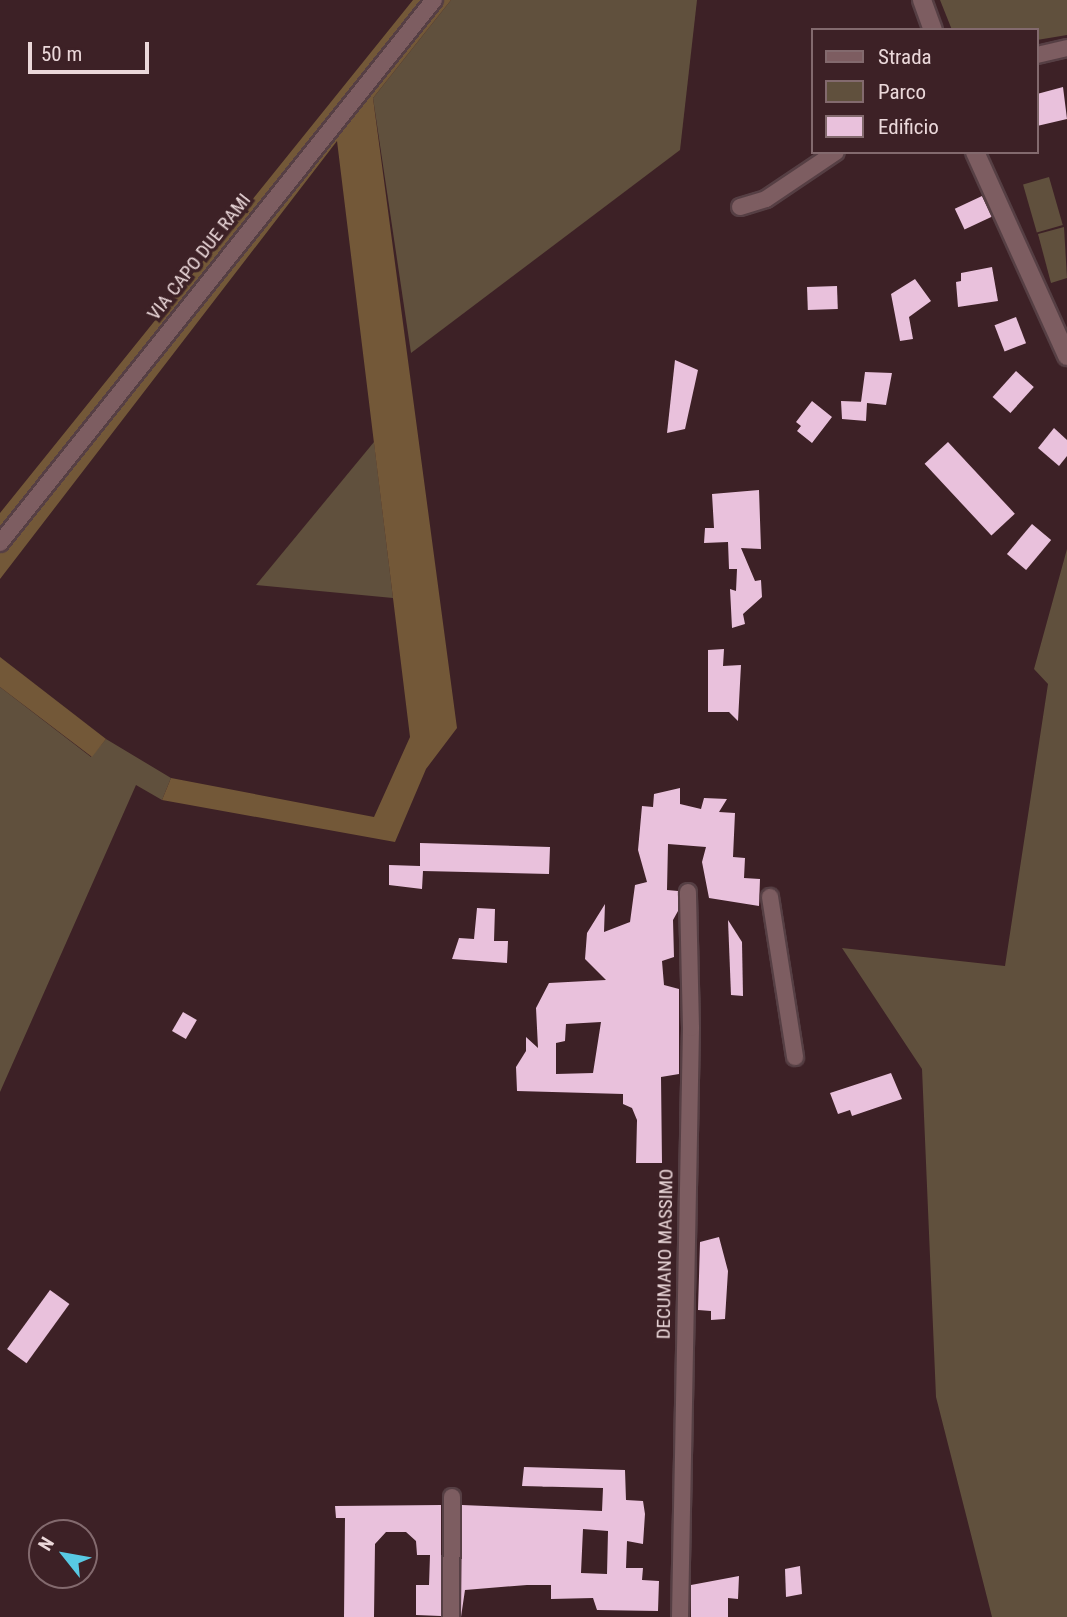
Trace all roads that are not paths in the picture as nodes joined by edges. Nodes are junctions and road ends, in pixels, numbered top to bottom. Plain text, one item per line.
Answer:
1 (434, 0) edge
2 (922, 0) edge
3 (932, 28) edge
4 (1067, 48) edge
5 (1039, 55) edge
6 (833, 154) edge
7 (976, 154) edge
8 (740, 207) dead end
9 (1067, 356) edge
10 (0, 543) edge
11 (688, 892) dead end
12 (769, 897) dead end
13 (794, 1057) dead end
14 (452, 1497) dead end
15 (451, 1617) edge
16 (680, 1617) edge

1 - 10 street, VIA CAPO DUE RAMI
2 - 3 main road
4 - 5 street
6 - 8 street
7 - 9 main road
11 - 16 street, DECUMANO MASSIMO
12 - 13 street
14 - 15 street

